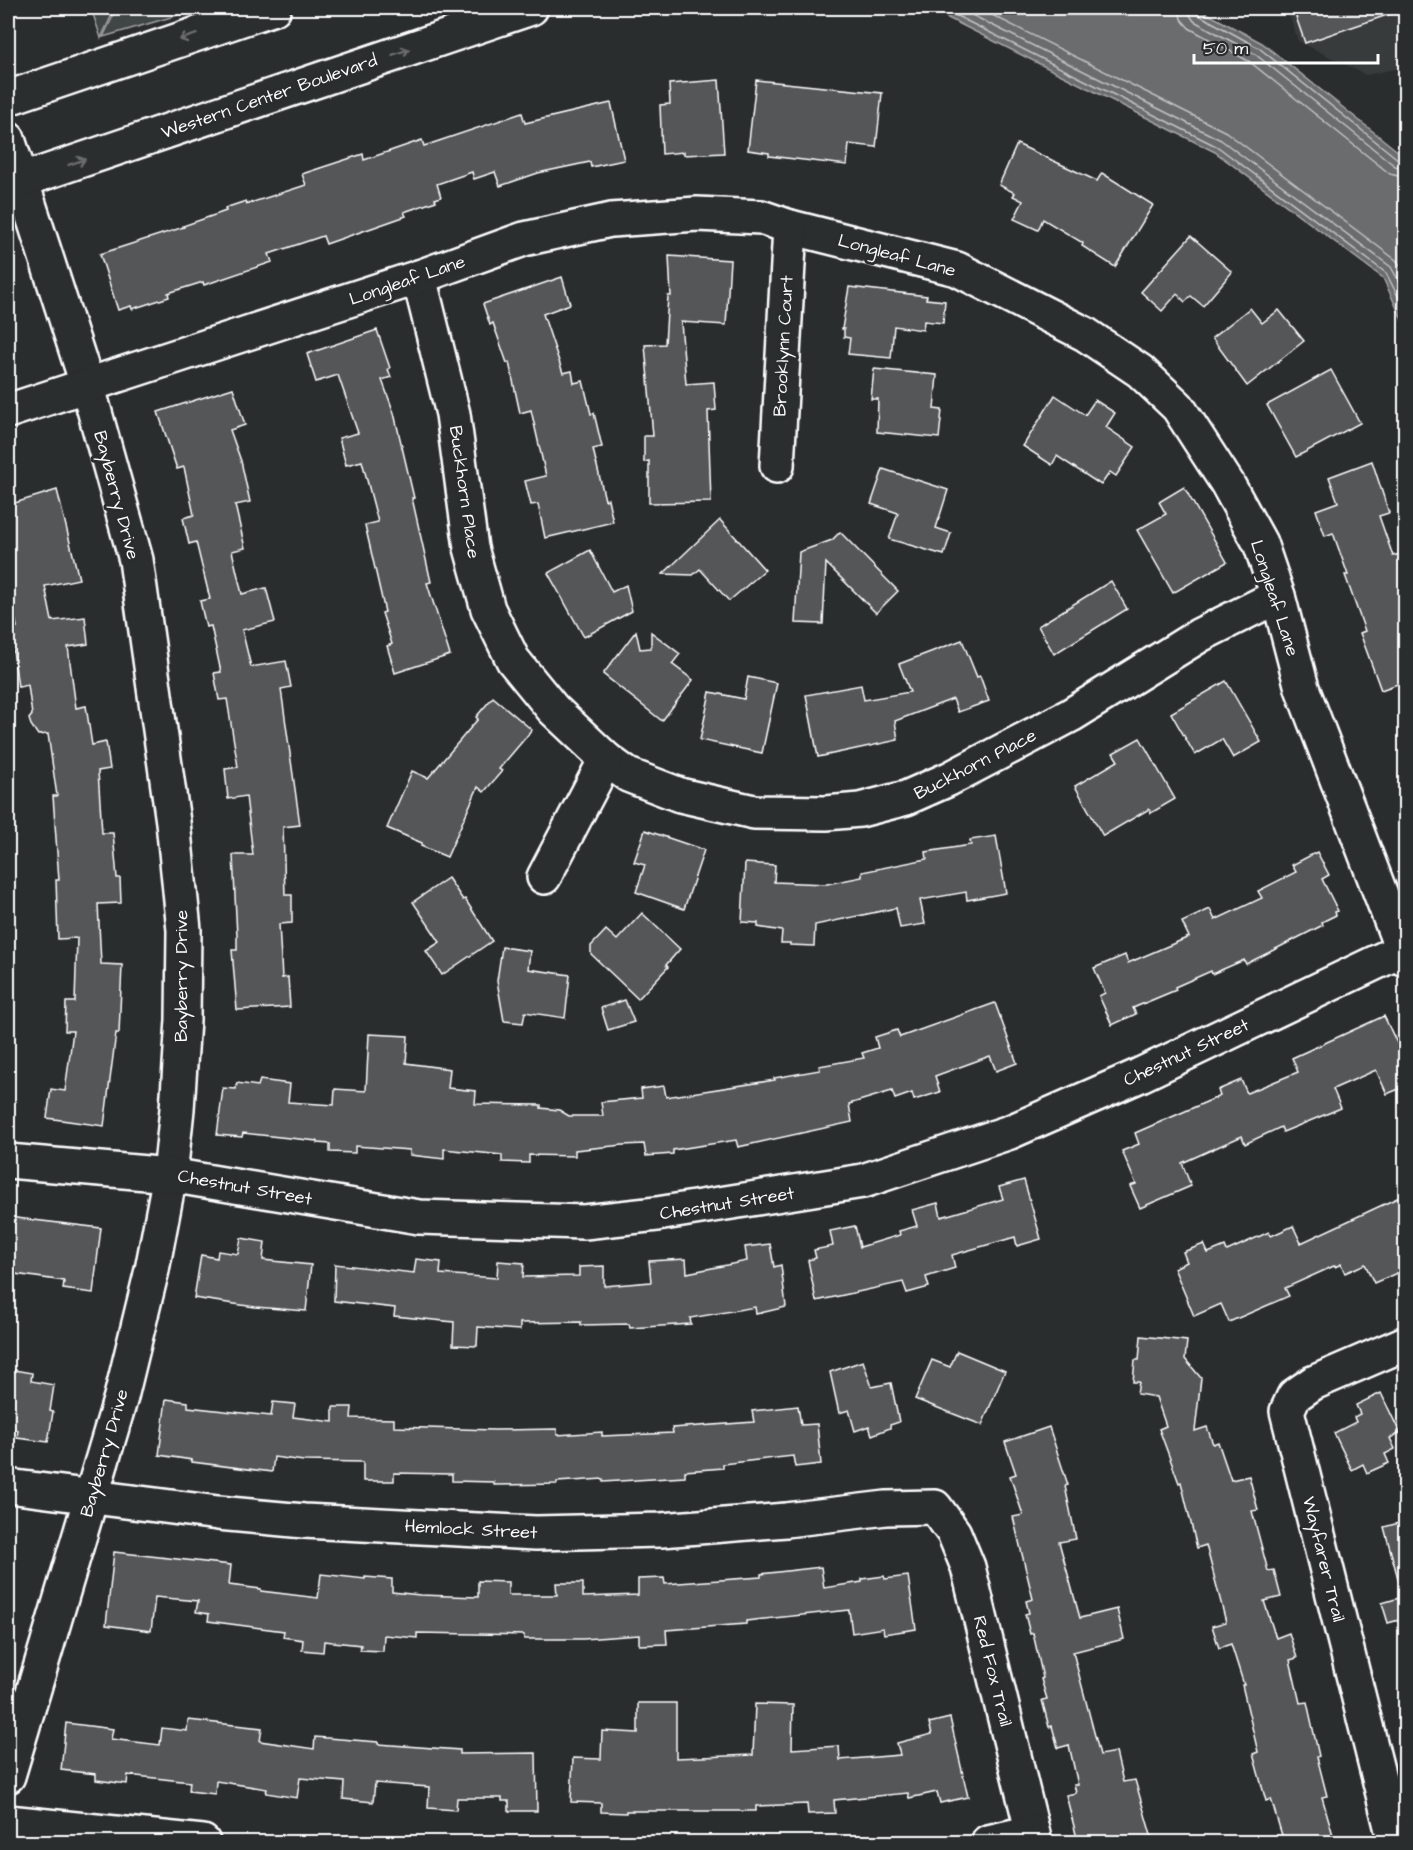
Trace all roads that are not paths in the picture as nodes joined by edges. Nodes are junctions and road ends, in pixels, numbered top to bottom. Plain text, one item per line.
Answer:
1 (274, 8) edge
2 (531, 8) edge
3 (8, 98) edge
4 (8, 139) edge
5 (15, 183) edge
6 (790, 227) junction
7 (419, 277) junction
8 (87, 384) junction
9 (8, 411) edge
10 (777, 466) dead end
11 (1278, 596) junction
12 (606, 759) junction
13 (544, 877) dead end
14 (1404, 955) edge
15 (8, 1161) edge
16 (170, 1174) junction
17 (1406, 1343) edge
18 (8, 1486) edge
19 (91, 1497) junction
20 (935, 1507) joint
21 (8, 1776) edge
22 (8, 1822) edge
23 (1034, 1837) edge
24 (203, 1842) edge
25 (988, 1842) edge
26 (1395, 1842) edge

1 -> 3 street
5 -> 2 street, Western Center Boulevard
4 - 5 street, Bayberry Drive
5 - 8 street, Bayberry Drive
6 - 7 street, Longleaf Lane
6 - 10 street, Brooklynn Court
6 - 11 street, Longleaf Lane
7 - 8 street, Longleaf Lane
7 - 12 street, Buckhorn Place
8 - 9 street, Longleaf Lane
8 - 16 street, Bayberry Drive
11 - 12 street, Buckhorn Place
11 - 14 street, Longleaf Lane
12 - 13 street
14 - 16 street, Chestnut Street
15 - 16 street, Chestnut Street
16 - 19 street, Bayberry Drive
17 - 26 street, Wayfarer Trail
18 - 19 street, Hemlock Street
19 - 20 street, Hemlock Street
19 - 21 street, Bayberry Drive
20 - 23 street, Red Fox Trail
22 - 24 street
23 - 25 street

